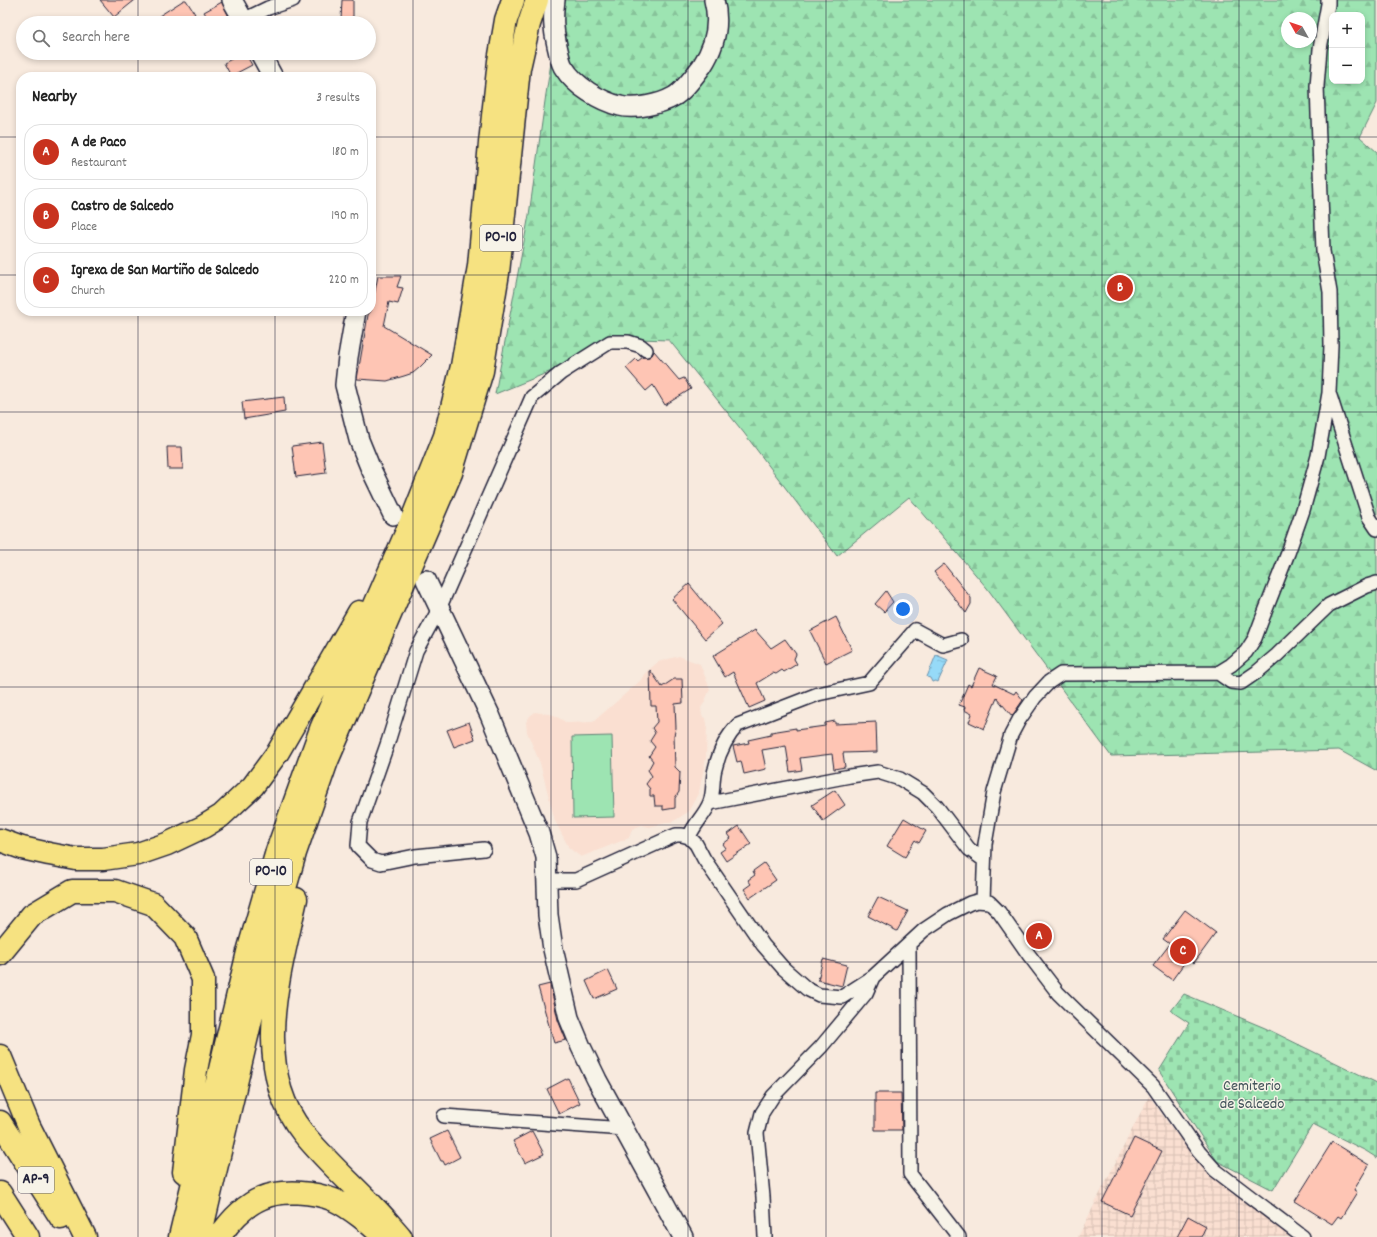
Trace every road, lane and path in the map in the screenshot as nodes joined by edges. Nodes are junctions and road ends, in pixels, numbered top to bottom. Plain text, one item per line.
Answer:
1 (232, 0) edge
2 (293, 0) edge
3 (513, 0) edge
4 (537, 0) edge
5 (555, 0) edge
6 (714, 0) edge
7 (1328, 0) edge
8 (241, 16) edge
9 (253, 16) edge
10 (264, 60) edge
11 (270, 72) edge
12 (355, 316) edge
13 (646, 350) dead end
14 (1329, 393) junction
15 (402, 519) junction
16 (1377, 529) edge
17 (426, 580) dead end
18 (1377, 583) edge
19 (394, 606) junction
20 (439, 609) junction
21 (961, 640) dead end
22 (1218, 673) junction
23 (710, 803) junction
24 (689, 837) junction
25 (0, 840) edge
26 (484, 849) dead end
27 (984, 860) junction
28 (547, 878) junction
29 (983, 901) junction
30 (908, 945) junction
31 (0, 954) edge
32 (873, 977) junction
33 (0, 1056) edge
34 (444, 1116) dead end
35 (0, 1122) edge
36 (624, 1129) junction
37 (0, 1193) edge
38 (28, 1237) edge
39 (74, 1237) edge
40 (85, 1237) edge
41 (176, 1237) edge
42 (180, 1237) edge
43 (200, 1237) edge
44 (219, 1237) edge
45 (383, 1237) edge
46 (401, 1237) edge
47 (682, 1237) edge
48 (765, 1237) edge
49 (959, 1237) edge
50 (1303, 1237) edge

1 - 8 street
2 - 9 street
3 - 15 highway, PO-10
4 - 19 highway, PO-10
5 - 6 street
7 - 14 street
10 - 11 street
12 - 15 street
13 - 20 street
14 - 16 street
14 - 22 street
15 - 25 highway
15 - 42 highway, PO-10
17 - 20 street
18 - 22 street
19 - 43 highway, PO-10
19 - 46 highway
20 - 26 street
20 - 28 street
21 - 23 street
22 - 27 street
23 - 24 street
23 - 27 street
24 - 28 street
24 - 32 street
27 - 29 street
28 - 36 street
29 - 30 street
29 - 50 street
30 - 32 street
30 - 49 street
31 - 41 highway
32 - 48 street
33 - 40 highway
34 - 36 street
35 - 39 highway, AP-9
36 - 47 street
37 - 38 highway, AP-9
44 - 45 highway

